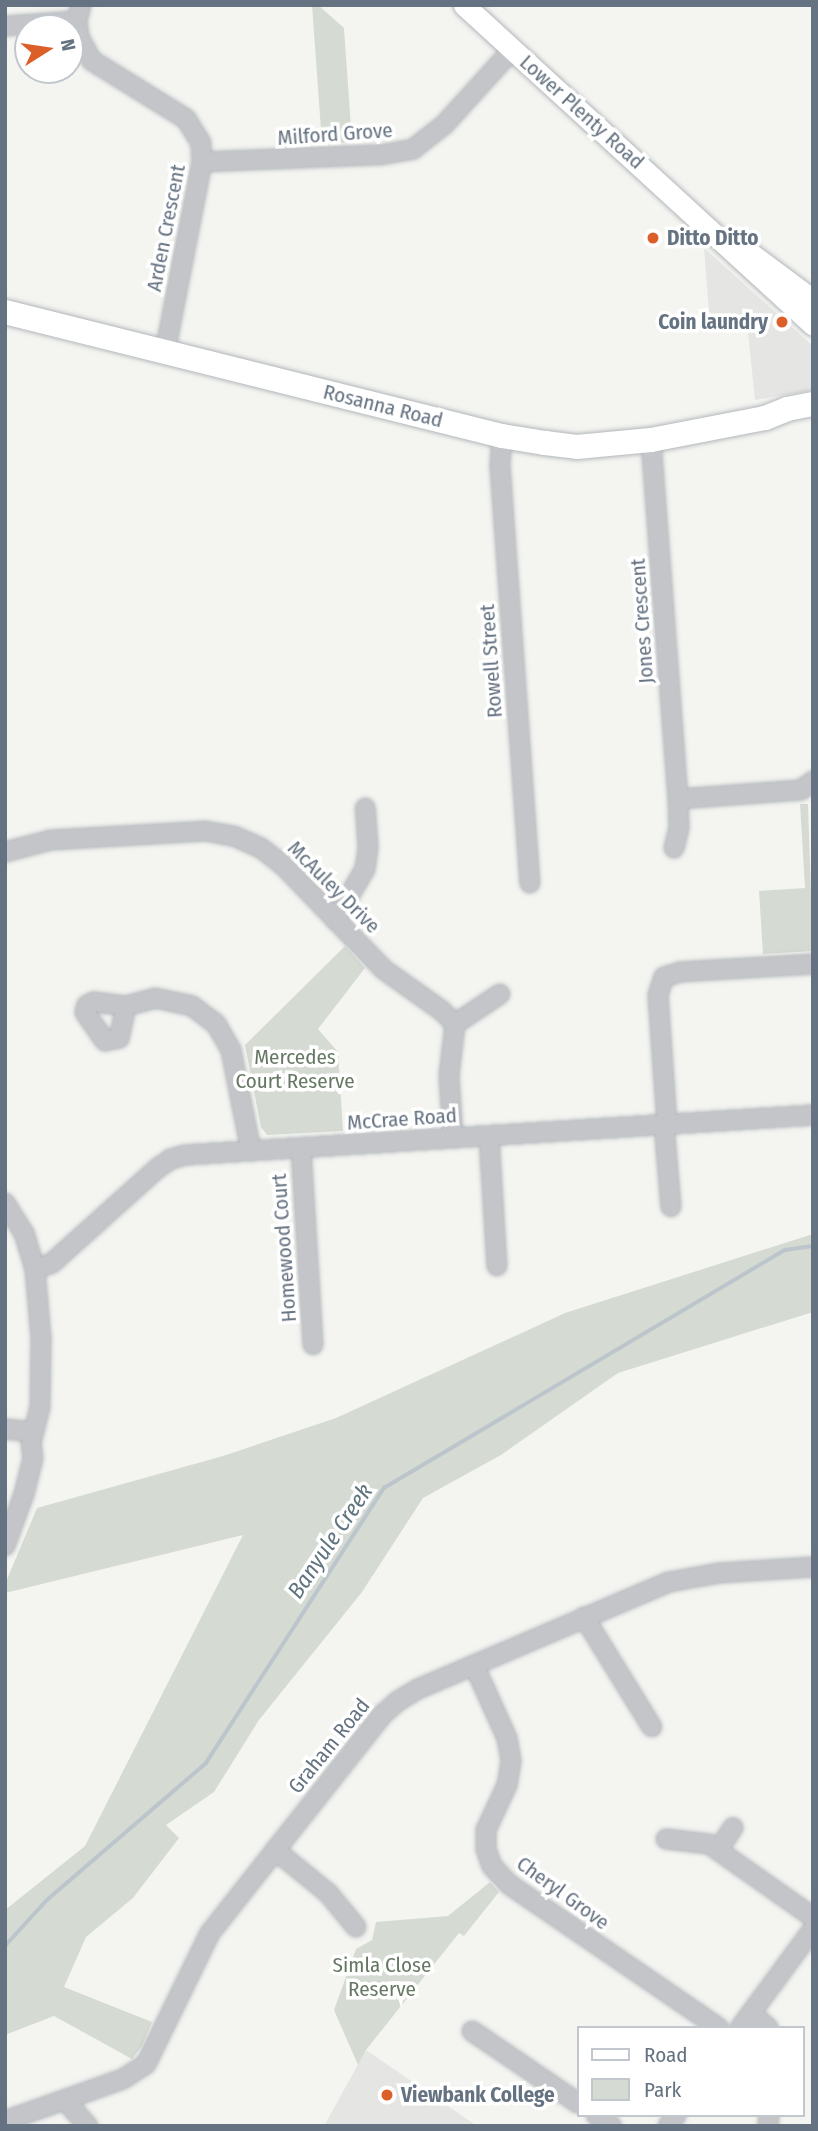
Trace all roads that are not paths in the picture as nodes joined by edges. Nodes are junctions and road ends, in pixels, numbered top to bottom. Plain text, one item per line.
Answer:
1 (464, 5) edge
2 (79, 13) edge
3 (5, 26) edge
4 (513, 49) junction
5 (202, 162) junction
6 (699, 220) junction
7 (813, 300) edge
8 (5, 312) edge
9 (813, 325) edge
10 (165, 352) junction
11 (813, 404) edge
12 (765, 418) junction
13 (813, 420) edge
14 (502, 436) junction
15 (651, 440) junction
16 (813, 781) edge
17 (678, 799) junction
18 (365, 808) dead end
19 (674, 848) dead end
20 (5, 852) edge
21 (530, 883) dead end
22 (335, 920) junction
23 (813, 964) edge
24 (500, 994) dead end
25 (126, 1006) dead end
26 (454, 1024) junction
27 (813, 1115) edge
28 (666, 1124) junction
29 (489, 1136) junction
30 (453, 1138) junction
31 (301, 1148) junction
32 (251, 1151) junction
33 (5, 1203) edge
34 (671, 1207) dead end
35 (497, 1266) dead end
36 (35, 1269) junction
37 (313, 1345) dead end
38 (5, 1429) edge
39 (32, 1432) junction
40 (5, 1546) edge
41 (813, 1567) edge
42 (584, 1617) junction
43 (474, 1665) junction
44 (652, 1727) dead end
45 (733, 1828) dead end
46 (666, 1839) dead end
47 (275, 1850) junction
48 (718, 1850) junction
49 (813, 1917) edge
50 (356, 1927) dead end
51 (813, 1929) edge
52 (746, 2021) edge
53 (716, 2026) edge
54 (472, 2031) dead end
55 (65, 2100) junction
56 (576, 2102) edge
57 (5, 2121) edge
58 (88, 2126) edge

1 - 4 main road, Lower Plenty Road
2 - 3 street
2 - 5 street, Arden Crescent
4 - 5 street, Milford Grove
4 - 6 main road, Lower Plenty Road
5 - 10 street, Arden Crescent
6 - 7 main road, Lower Plenty Road
6 - 9 main road, Lower Plenty Road
8 - 10 highway, Rosanna Road
10 - 14 highway, Rosanna Road
11 - 12 highway, Rosanna Road
12 - 13 highway, Rosanna Road
12 - 15 highway, Rosanna Road
14 - 15 highway, Rosanna Road
14 - 21 street, Rowell Street
15 - 17 street, Jones Crescent
16 - 17 street
17 - 19 street, Jones Crescent
18 - 22 street
20 - 22 street, McAuley Drive
22 - 26 street, McAuley Drive
23 - 28 street
24 - 26 street
25 - 32 street
26 - 30 street
27 - 28 street, McCrae Road
28 - 29 street, McCrae Road
28 - 34 street
29 - 30 street, McCrae Road
29 - 35 street
30 - 31 street, McCrae Road
31 - 32 street, McCrae Road
31 - 37 street, Homewood Court
32 - 36 street, McCrae Road
33 - 36 street
36 - 39 street
38 - 39 street
39 - 40 street
41 - 42 street, Graham Road
42 - 43 street, Graham Road
42 - 44 street
43 - 47 street, Graham Road
43 - 53 street, Cheryl Grove
45 - 48 street
46 - 48 street
47 - 50 street
47 - 55 street, Graham Road
48 - 49 street
51 - 52 street
54 - 56 street
55 - 57 street, Graham Road
55 - 58 street

